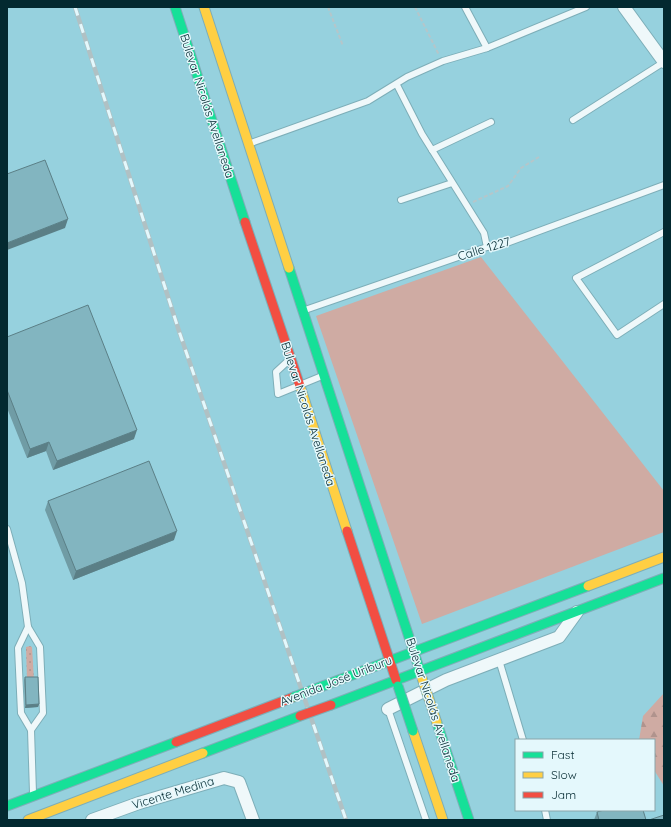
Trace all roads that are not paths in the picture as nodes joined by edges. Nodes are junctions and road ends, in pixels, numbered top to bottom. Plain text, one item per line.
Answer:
1 (175, 7) edge
2 (204, 7) edge
3 (465, 7) edge
4 (586, 7) edge
5 (624, 7) edge
6 (487, 48) junction
7 (664, 62) edge
8 (397, 85) junction
9 (573, 120) dead end
10 (491, 122) dead end
11 (248, 144) junction
12 (432, 150) junction
13 (452, 183) junction
14 (664, 185) edge
15 (401, 200) dead end
16 (664, 232) edge
17 (487, 247) junction
18 (664, 304) edge
19 (302, 311) junction
20 (290, 359) junction
21 (323, 375) junction
22 (298, 384) junction
23 (7, 529) edge
24 (664, 557) edge
25 (664, 578) edge
26 (578, 611) junction
27 (28, 627) junction
28 (413, 652) junction
29 (499, 660) junction
30 (390, 661) junction
31 (421, 674) junction
32 (397, 683) junction
33 (388, 709) joint
34 (31, 730) junction
35 (523, 739) edge
36 (33, 796) junction
37 (7, 806) edge
38 (28, 820) edge
39 (92, 820) edge
40 (253, 820) edge
41 (426, 820) edge
42 (443, 820) edge
43 (469, 820) edge

1 - 20 main road, Bulevar Nicolás Avellaneda
2 - 11 main road, Bulevar Nicolás Avellaneda
3 - 6 lane
4 - 6 lane
5 - 7 street
6 - 8 lane
7 - 9 lane
8 - 11 lane
8 - 12 lane
10 - 12 lane
11 - 19 main road, Bulevar Nicolás Avellaneda
12 - 13 lane
13 - 15 lane
13 - 17 lane
14 - 17 lane, Calle 1227
16 - 18 lane
17 - 19 lane, Calle 1227
19 - 21 main road, Bulevar Nicolás Avellaneda
20 - 22 main road, Bulevar Nicolás Avellaneda
20 - 22 lane
21 - 22 lane
21 - 28 main road, Bulevar Nicolás Avellaneda
22 - 30 main road, Bulevar Nicolás Avellaneda
23 - 27 lane
24 - 28 main road, Avenida José Uriburu
25 - 26 main road, Avenida José Uriburu
26 - 29 street
26 - 31 main road, Avenida José Uriburu
27 - 34 lane
27 - 34 lane
28 - 30 main road, Avenida José Uriburu
28 - 31 main road, Bulevar Nicolás Avellaneda
29 - 33 street
29 - 35 lane
30 - 32 main road, Bulevar Nicolás Avellaneda
30 - 36 main road, Avenida José Uriburu, bridge
31 - 32 main road, Avenida José Uriburu
31 - 43 main road, Bulevar Nicolás Avellaneda, bridge
32 - 38 main road, Avenida José Uriburu, bridge
32 - 42 main road, Bulevar Nicolás Avellaneda, bridge
33 - 41 lane
34 - 36 lane
36 - 37 main road, Avenida José Uriburu
36 - 38 street
39 - 40 street, Vicente Medina

